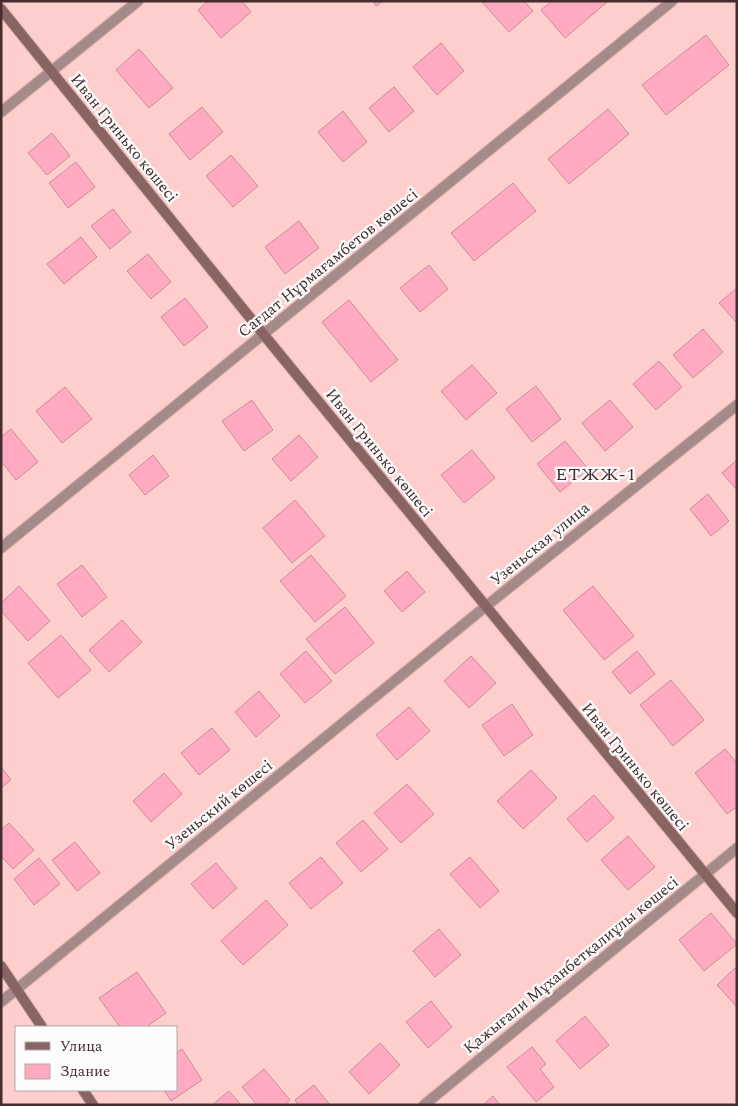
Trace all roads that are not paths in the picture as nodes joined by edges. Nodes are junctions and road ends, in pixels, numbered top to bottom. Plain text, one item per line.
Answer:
1 (138, 1) edge
2 (672, 1) edge
3 (1, 9) edge
4 (52, 72) junction
5 (1, 112) edge
6 (264, 335) junction
7 (737, 405) edge
8 (1, 548) edge
9 (485, 607) junction
10 (455, 632) joint
11 (737, 848) edge
12 (704, 874) junction
13 (737, 914) edge
14 (1, 966) edge
15 (17, 989) junction
16 (1, 1002) edge
17 (41, 1026) edge
18 (84, 1091) edge
19 (93, 1105) edge
20 (424, 1105) edge

1 - 4 street
2 - 6 street, Сағдат Нұрмағамбетов көшесі
3 - 4 street, Иван Гринько көшесі
4 - 5 street
4 - 6 street, Иван Гринько көшесі
6 - 8 street, Сағдат Нұрмағамбетов көшесі
6 - 9 street, Иван Гринько көшесі
7 - 9 street, Узеньская улица
9 - 10 street, Узеньская улица
9 - 12 street, Иван Гринько көшесі
10 - 15 street, Узеньский көшесі
11 - 12 street, Қажығали Мұханбетқалиұлы көшесі
12 - 13 street, Иван Гринько көшесі
12 - 20 street, Қажығали Мұханбетқалиұлы көшесі
14 - 15 street
15 - 16 street, Узеньский көшесі
15 - 17 street
18 - 19 street

